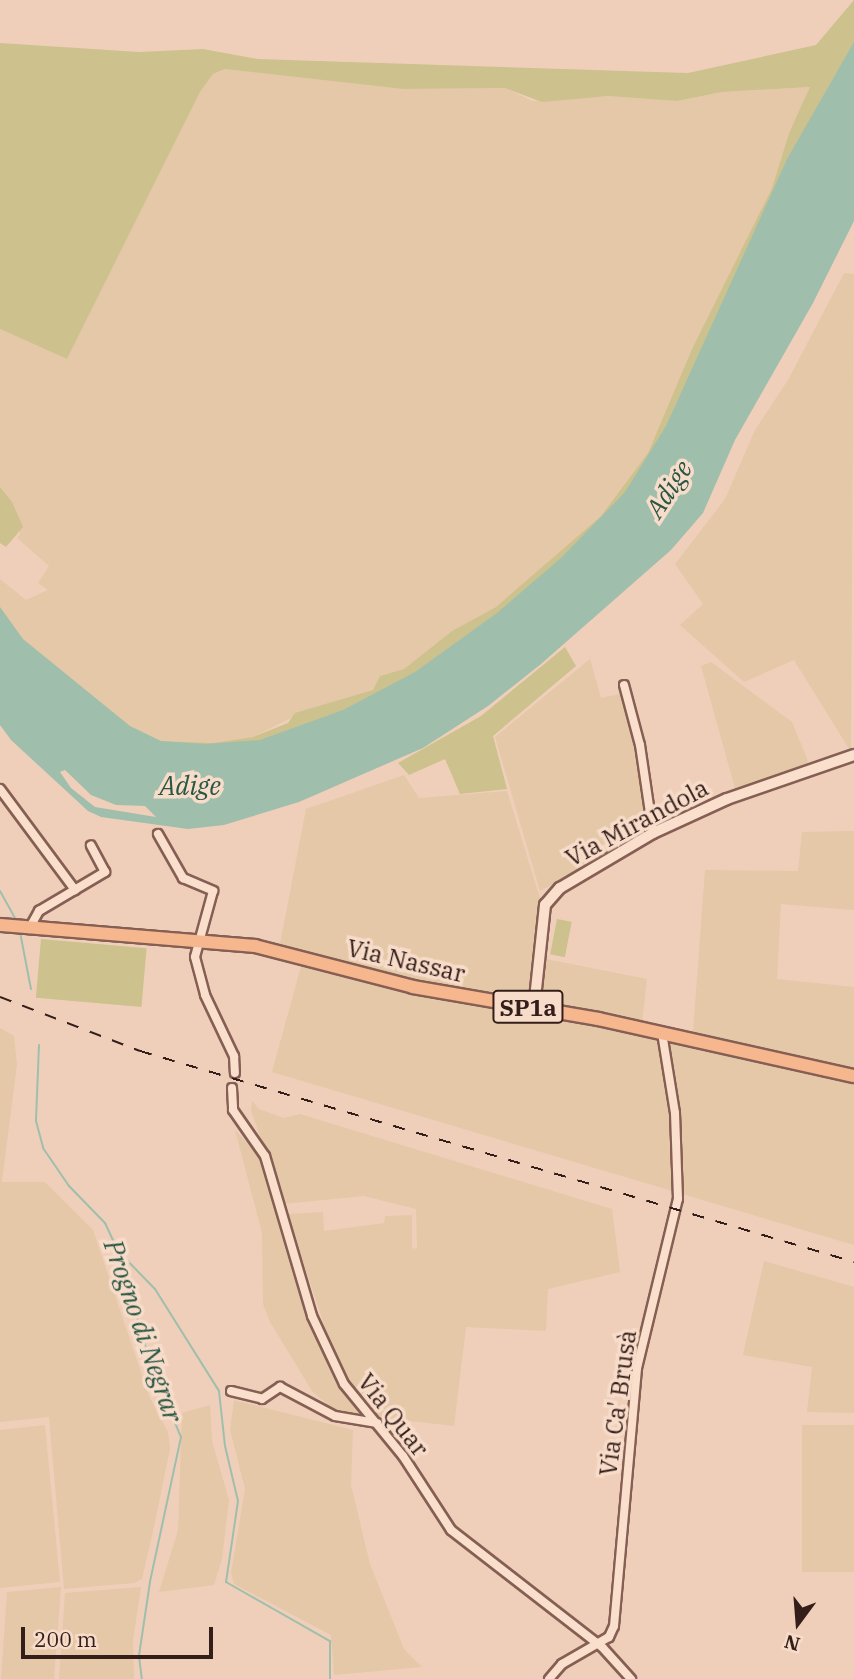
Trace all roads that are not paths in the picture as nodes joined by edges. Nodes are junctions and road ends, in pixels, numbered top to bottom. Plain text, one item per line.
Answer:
1 (624, 685) dead end
2 (854, 755) edge
3 (0, 789) edge
4 (653, 833) junction
5 (158, 834) dead end
6 (91, 846) dead end
7 (75, 890) junction
8 (3, 926) edge
9 (26, 929) junction
10 (202, 944) junction
11 (534, 1008) junction
12 (662, 1033) junction
13 (235, 1073) dead end
14 (854, 1076) edge
15 (232, 1088) dead end
16 (231, 1391) dead end
17 (377, 1423) junction
18 (599, 1645) junction
19 (549, 1679) edge
20 (631, 1679) edge

1 - 4 street
2 - 4 street, Via Mirandola
3 - 7 street
4 - 11 street, Via Mirandola
5 - 10 street
6 - 7 street
7 - 9 street
8 - 9 main road, Via Nassar / SP1a
9 - 10 main road, Via Nassar / SP1a
10 - 11 main road, Via Nassar / SP1a
10 - 13 street
11 - 12 main road, Via Nassar / SP1a
12 - 14 main road, Via Nassar / SP1a
12 - 18 street, Via Ca' Brusà
15 - 17 street, Via Quar
16 - 17 street
17 - 18 street, Via Quar
18 - 19 street
18 - 20 street

